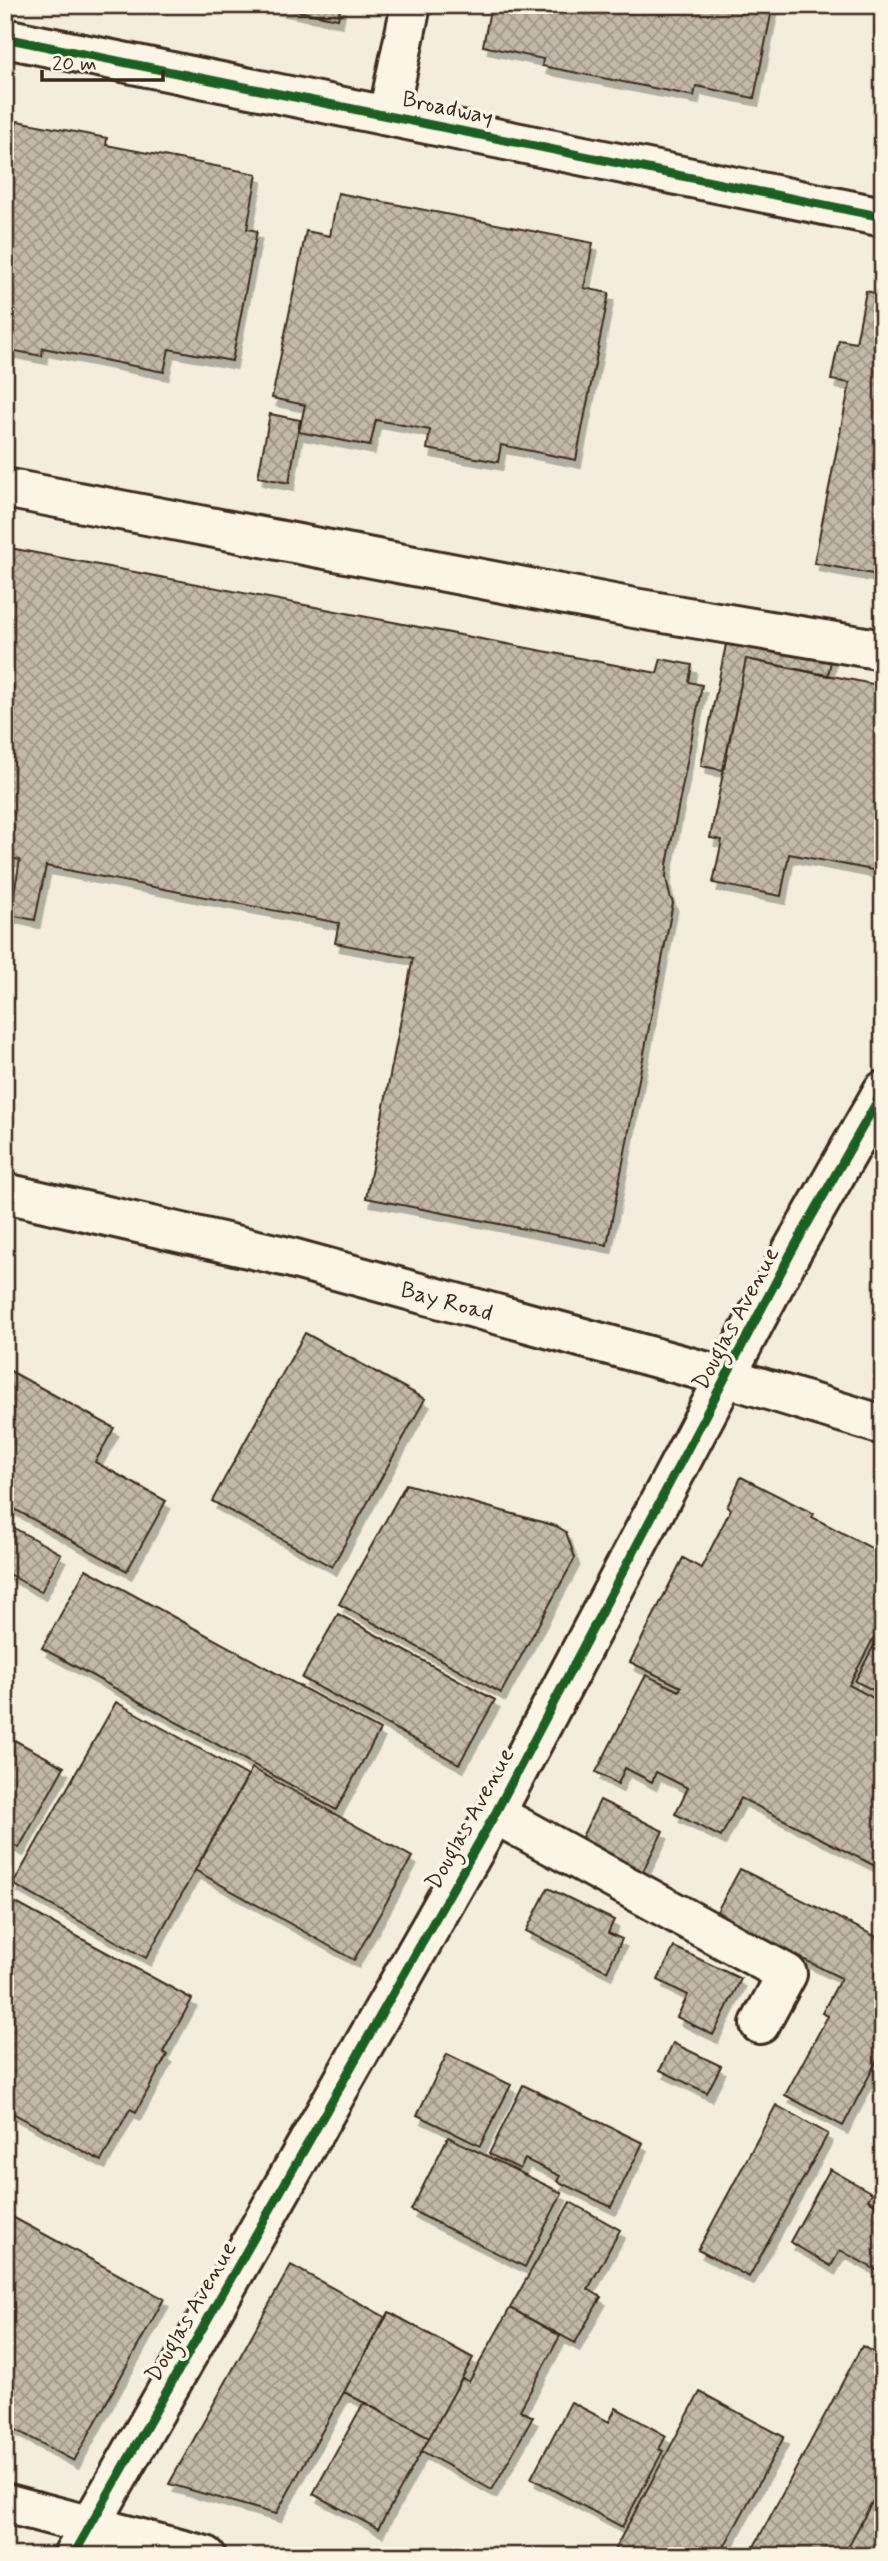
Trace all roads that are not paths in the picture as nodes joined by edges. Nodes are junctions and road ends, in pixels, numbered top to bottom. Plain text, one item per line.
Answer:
1 (411, 5) edge
2 (5, 38) edge
3 (388, 115) junction
4 (883, 217) edge
5 (5, 488) edge
6 (883, 650) edge
7 (883, 1091) edge
8 (5, 1193) edge
9 (726, 1377) junction
10 (883, 1424) edge
11 (495, 1814) junction
12 (760, 2024) dead end
13 (5, 2503) edge
14 (82, 2540) edge
15 (206, 2556) edge

1 - 3 street
2 - 3 street, Broadway
3 - 4 street, Broadway
5 - 6 street
7 - 9 street, Douglas Avenue
8 - 9 street, Bay Road
9 - 10 street, Bay Road
9 - 11 street, Douglas Avenue
11 - 12 street
11 - 14 street, Douglas Avenue
13 - 14 street
14 - 15 street

